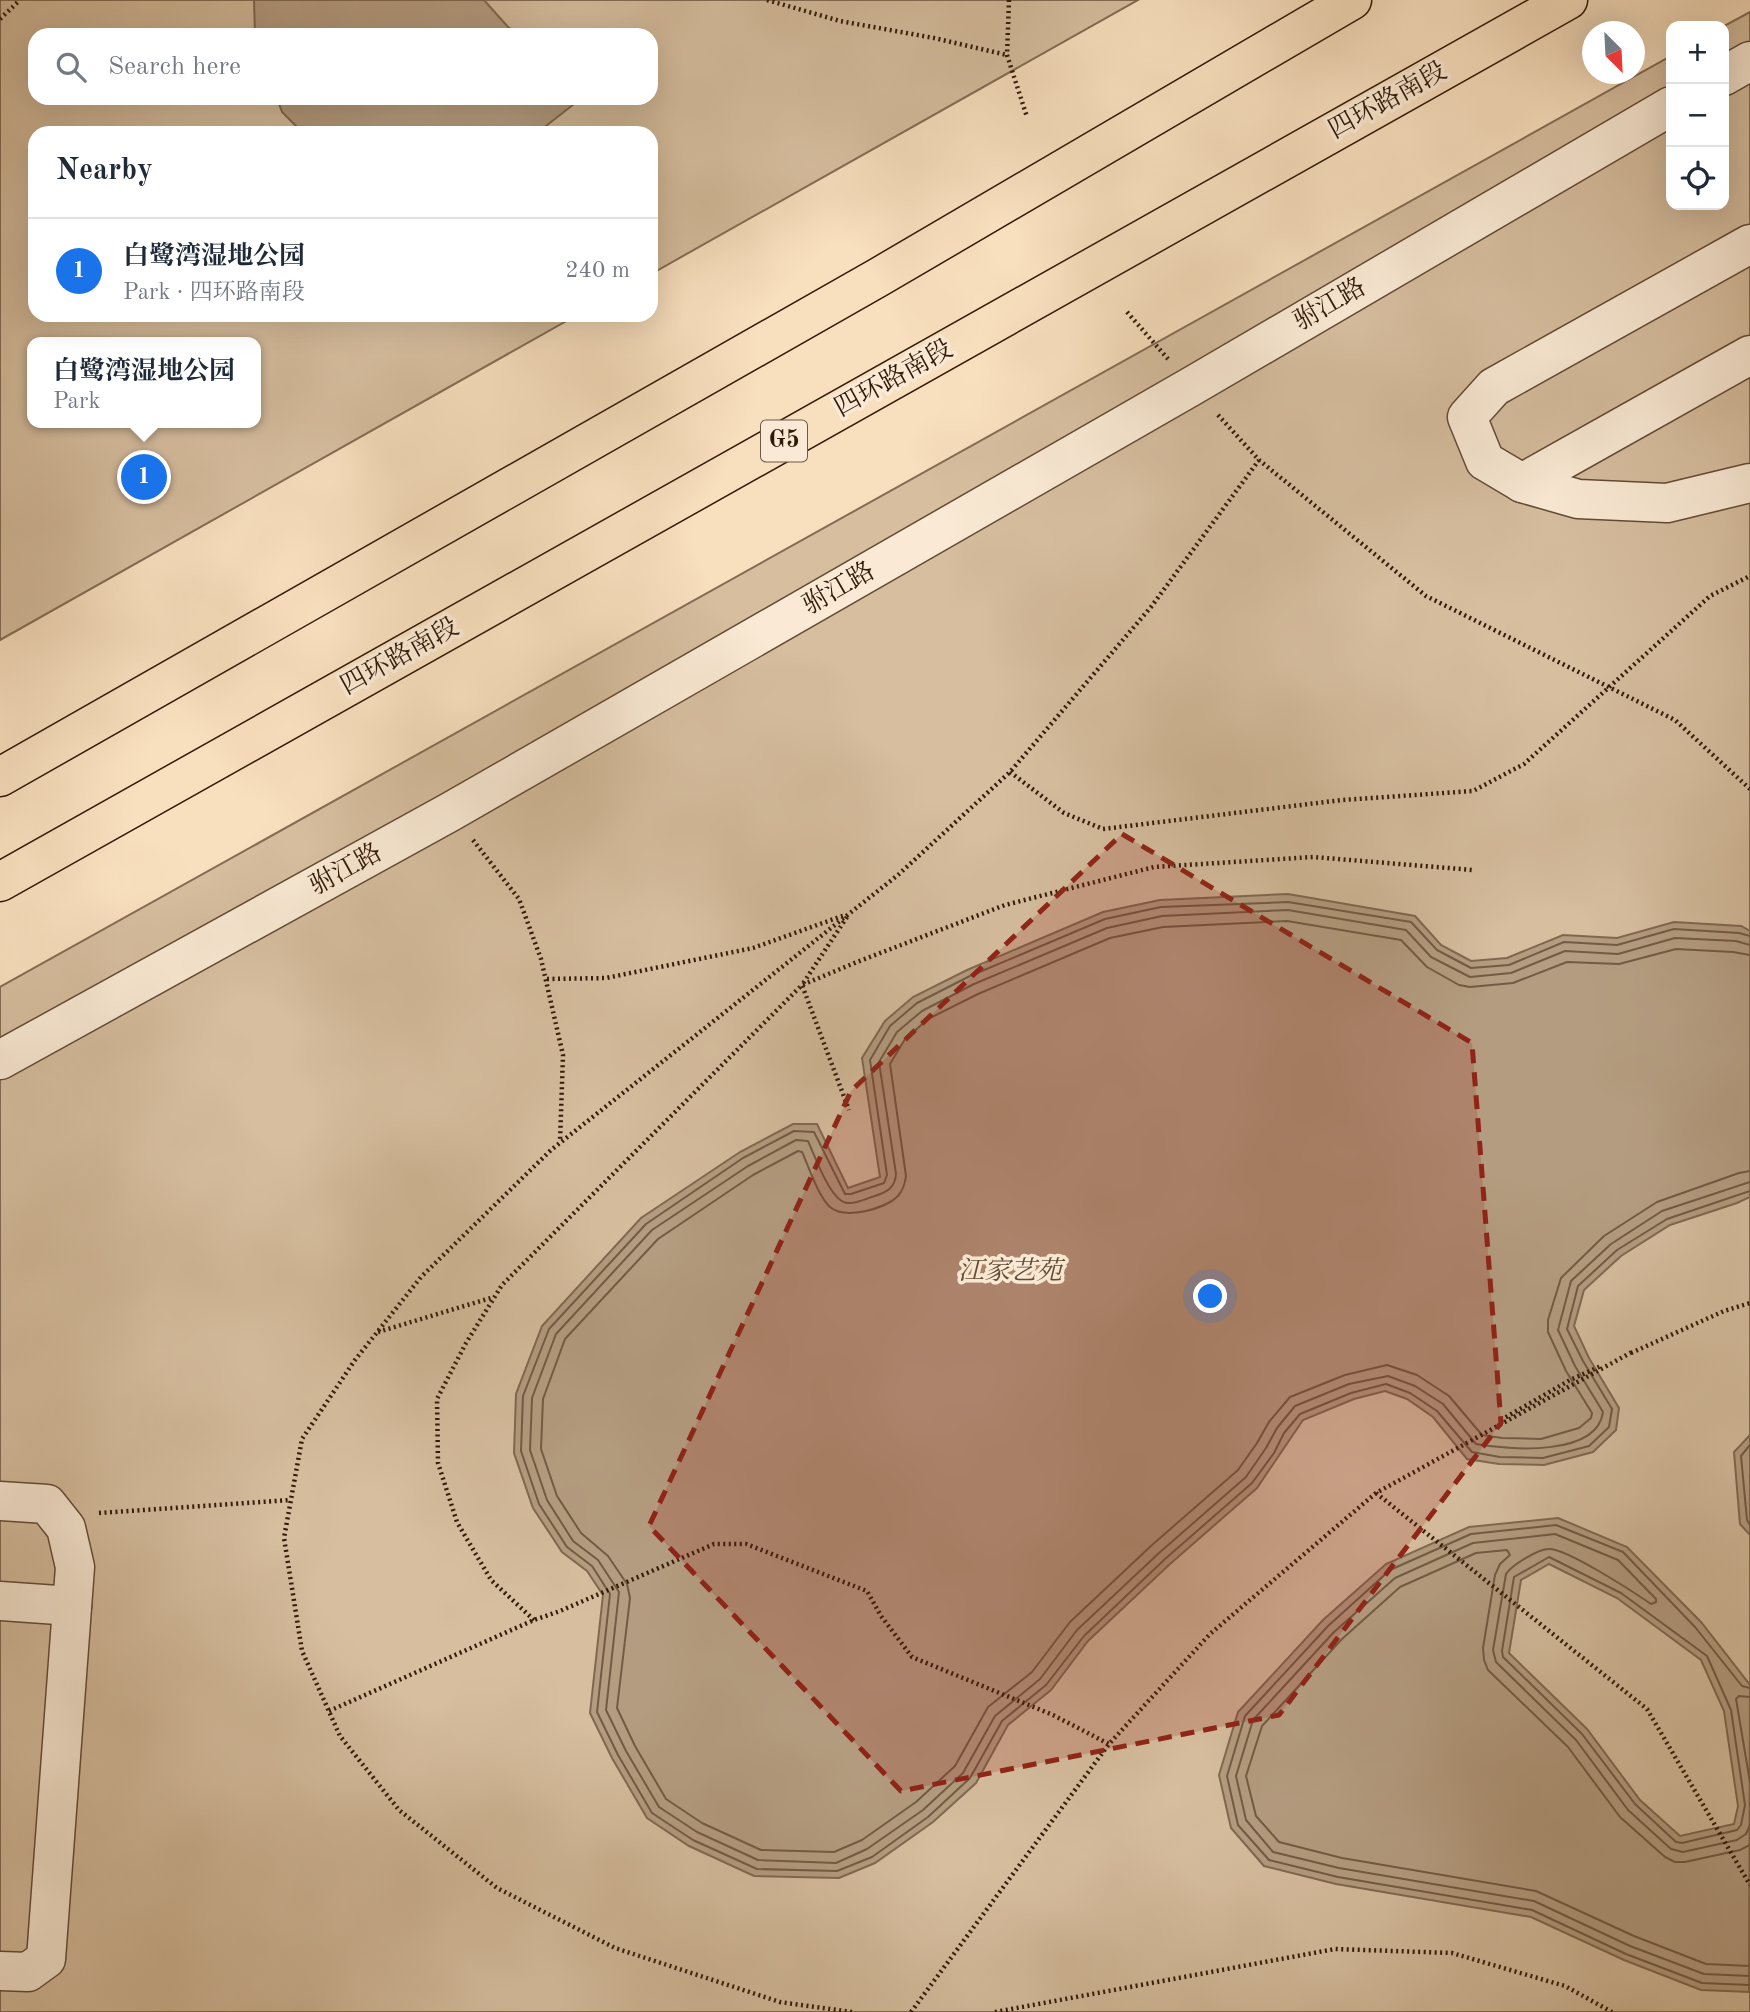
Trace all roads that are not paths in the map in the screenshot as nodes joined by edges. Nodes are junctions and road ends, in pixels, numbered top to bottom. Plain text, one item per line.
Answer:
1 (1352, 0) edge
2 (1568, 0) edge
3 (1750, 61) edge
4 (1729, 73) edge
5 (1666, 109) edge
6 (1750, 244) edge
7 (1750, 355) edge
8 (1522, 483) junction
9 (1750, 483) edge
10 (0, 777) edge
11 (0, 882) edge
12 (0, 1060) edge
13 (0, 1501) edge
14 (0, 1601) edge
15 (72, 1606) junction
16 (0, 1971) edge

1 - 10 highway
2 - 11 highway, 四环路南段 / G5
3 - 4 street
5 - 12 street, 驸江路
6 - 8 street
7 - 8 street
8 - 9 street
13 - 15 street
14 - 15 street
15 - 16 street

